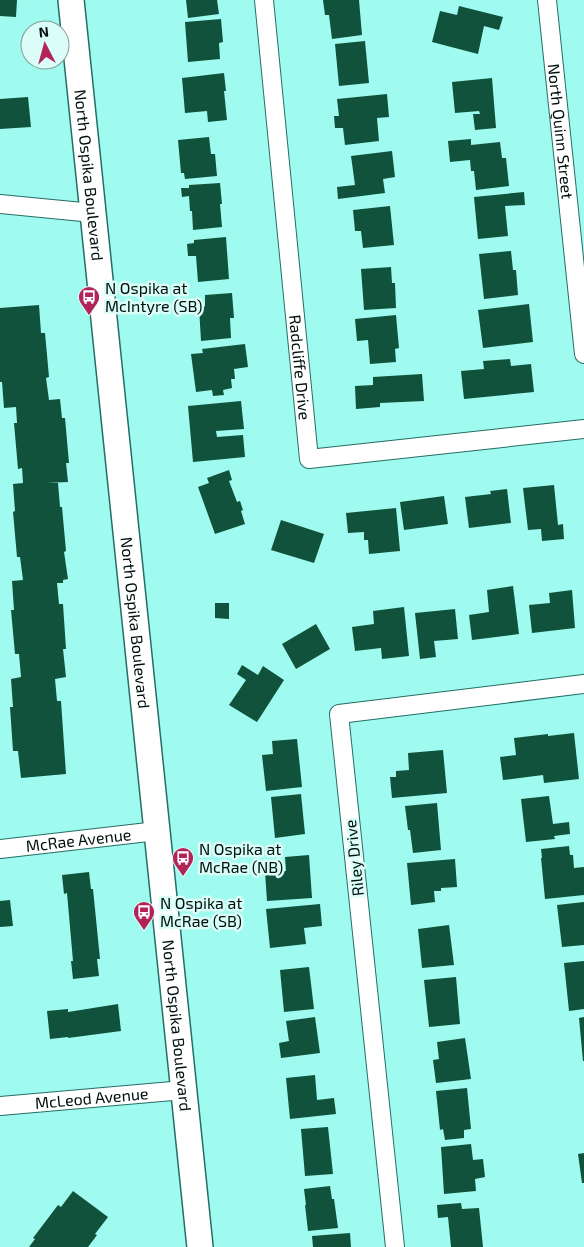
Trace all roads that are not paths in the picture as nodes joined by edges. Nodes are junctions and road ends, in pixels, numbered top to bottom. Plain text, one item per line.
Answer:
1 (71, 0) edge
2 (264, 0) edge
3 (547, 0) edge
4 (0, 204) edge
5 (93, 214) junction
6 (584, 354) edge
7 (584, 429) edge
8 (584, 684) edge
9 (157, 831) junction
10 (0, 849) edge
11 (184, 1090) junction
12 (0, 1106) edge
13 (200, 1247) edge
14 (395, 1247) edge

1 - 5 street, North Ospika Boulevard
2 - 7 street, Radcliffe Drive
3 - 6 street, North Quinn Street
4 - 5 street
5 - 9 street, North Ospika Boulevard
8 - 14 street, Riley Drive
9 - 10 street, McRae Avenue
9 - 11 street, North Ospika Boulevard
11 - 12 street, McLeod Avenue
11 - 13 street, North Ospika Boulevard

